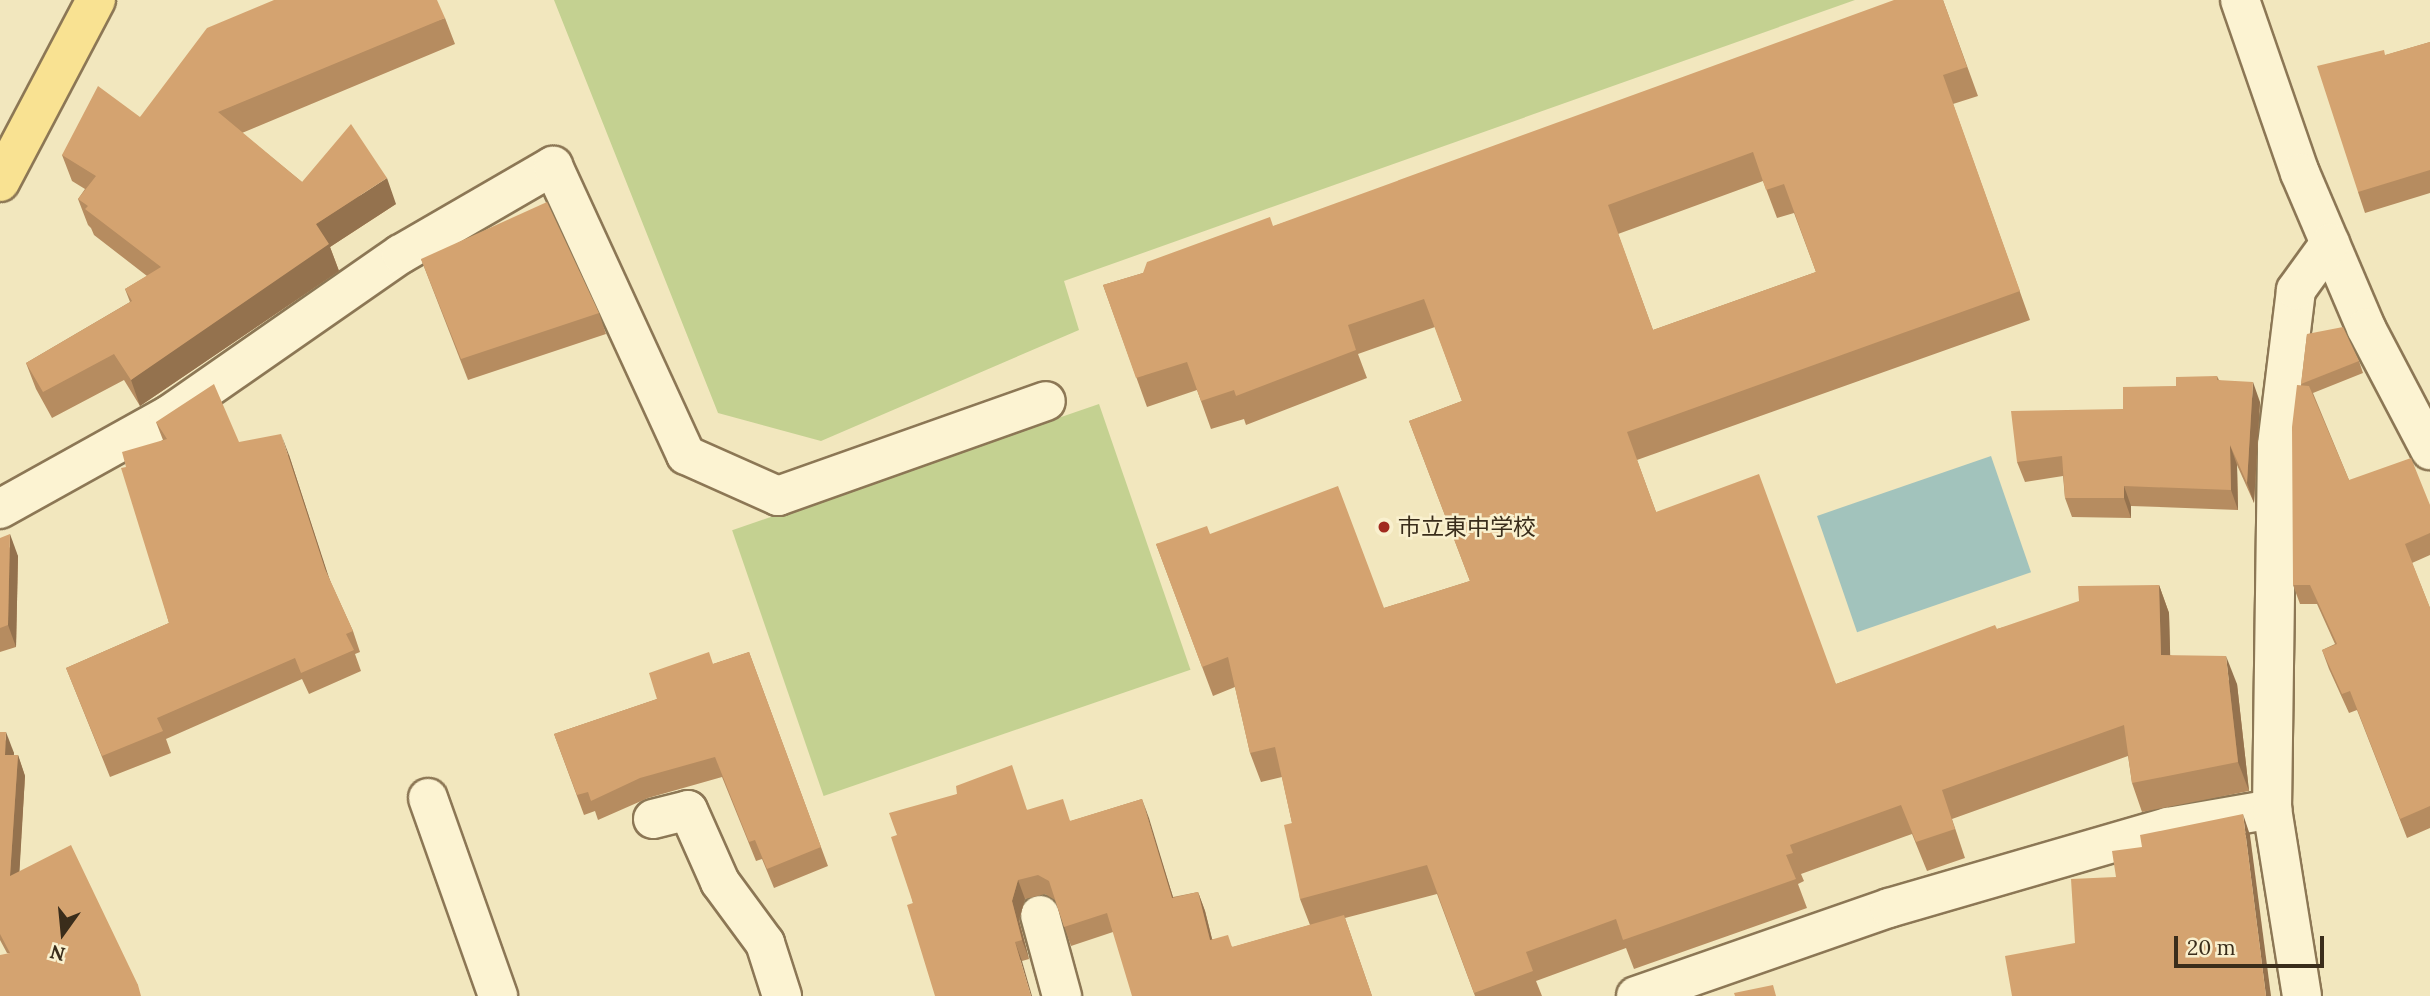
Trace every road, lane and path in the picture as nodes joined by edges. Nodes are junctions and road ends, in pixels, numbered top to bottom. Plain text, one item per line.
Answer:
1 (2240, 0) edge
2 (84, 10) edge
3 (0, 182) edge
4 (2330, 243) junction
5 (1046, 401) dead end
6 (2430, 450) edge
7 (0, 509) edge
8 (428, 798) dead end
9 (2272, 810) junction
10 (653, 819) dead end
11 (1040, 915) dead end
12 (498, 996) edge
13 (782, 996) edge
14 (1062, 996) edge
15 (1636, 996) edge
16 (2302, 996) edge

1 - 4 street
2 - 3 main road
4 - 6 street
4 - 9 street
5 - 7 street
8 - 12 street
9 - 15 street
9 - 16 street
10 - 13 street
11 - 14 street

